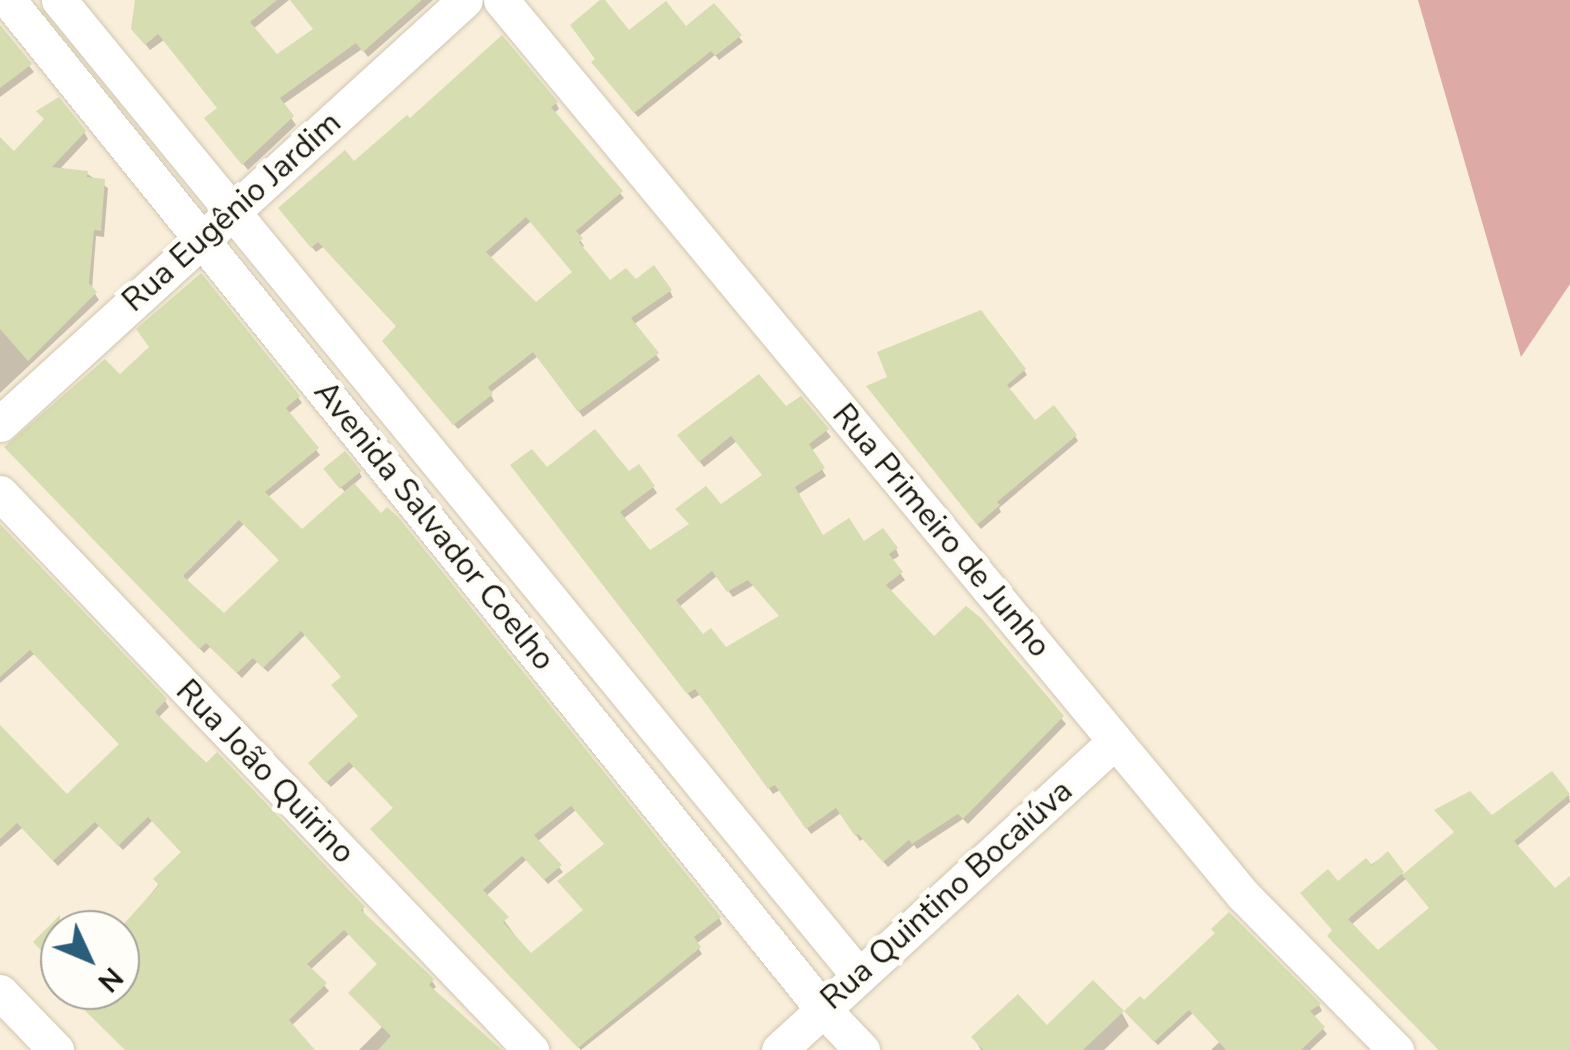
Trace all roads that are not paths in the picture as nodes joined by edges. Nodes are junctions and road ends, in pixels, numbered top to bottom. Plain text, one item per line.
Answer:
1 (8, 0) edge
2 (59, 0) edge
3 (466, 0) edge
4 (501, 0) edge
5 (231, 212) junction
6 (202, 238) junction
7 (0, 424) edge
8 (0, 493) edge
9 (1115, 741) junction
10 (860, 976) junction
11 (0, 992) edge
12 (822, 1008) junction
13 (56, 1050) edge
14 (531, 1050) edge
15 (779, 1050) edge
16 (862, 1050) edge
17 (1396, 1050) edge

1 - 6 street, Avenida Salvador Coelho
2 - 5 street, Avenida Salvador Coelho
3 - 5 street, Rua Eugênio Jardim
4 - 9 street, Rua Primeiro de Junho
5 - 6 street, Rua Eugênio Jardim
5 - 10 street, Avenida Salvador Coelho
6 - 7 street, Rua Eugênio Jardim
6 - 12 street, Avenida Salvador Coelho
8 - 14 street, Rua João Quirino
9 - 10 street, Rua Quintino Bocaiúva
9 - 17 street, Rua Primeiro de Junho
10 - 12 street, Rua Quintino Bocaiúva
11 - 13 street
12 - 15 street, Rua Quintino Bocaiúva
12 - 16 street, Avenida Salvador Coelho

